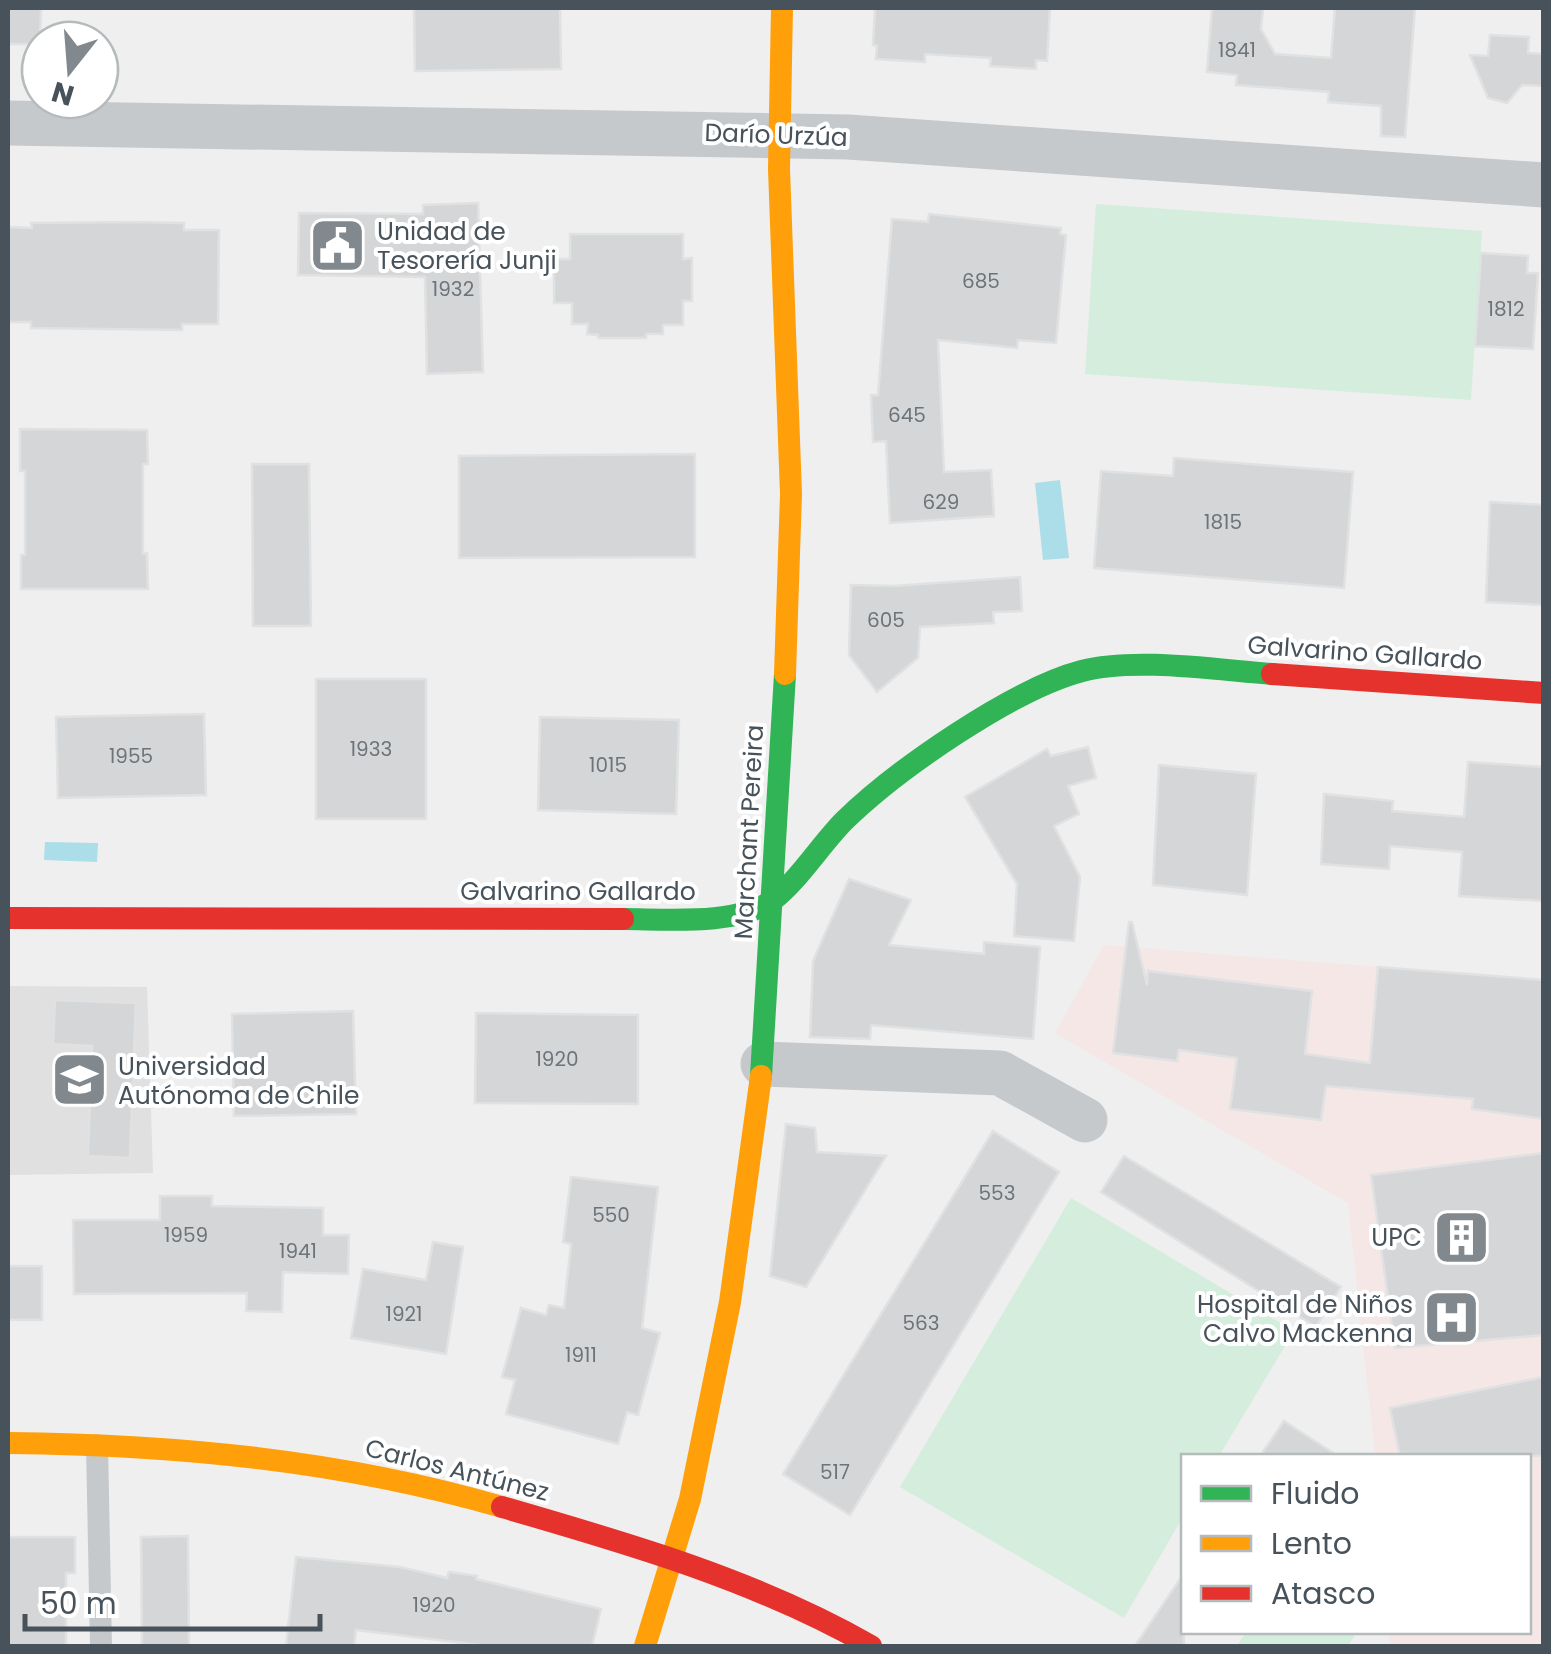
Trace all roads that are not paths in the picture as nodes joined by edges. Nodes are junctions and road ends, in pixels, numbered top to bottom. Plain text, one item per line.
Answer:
1 (782, 8) edge
2 (8, 123) edge
3 (781, 134) junction
4 (1544, 185) edge
5 (1544, 693) edge
6 (772, 901) junction
7 (8, 918) edge
8 (764, 1064) junction
9 (1085, 1120) dead end
10 (8, 1443) edge
11 (97, 1445) junction
12 (670, 1560) junction
13 (101, 1646) edge
14 (645, 1646) edge
15 (872, 1646) edge

1 - 3 street, Marchant Pereira
2 - 3 street, Darío Urzúa
3 - 4 street, Darío Urzúa
3 - 6 street, Marchant Pereira
5 - 6 street, Galvarino Gallardo
6 - 7 street, Galvarino Gallardo
6 - 8 street, Marchant Pereira
8 - 9 street
8 - 12 street, Marchant Pereira
10 - 11 street, Carlos Antúnez
11 - 12 street, Carlos Antúnez
11 - 13 lane
12 - 14 street, Marchant Pereira
12 - 15 street, Carlos Antúnez

